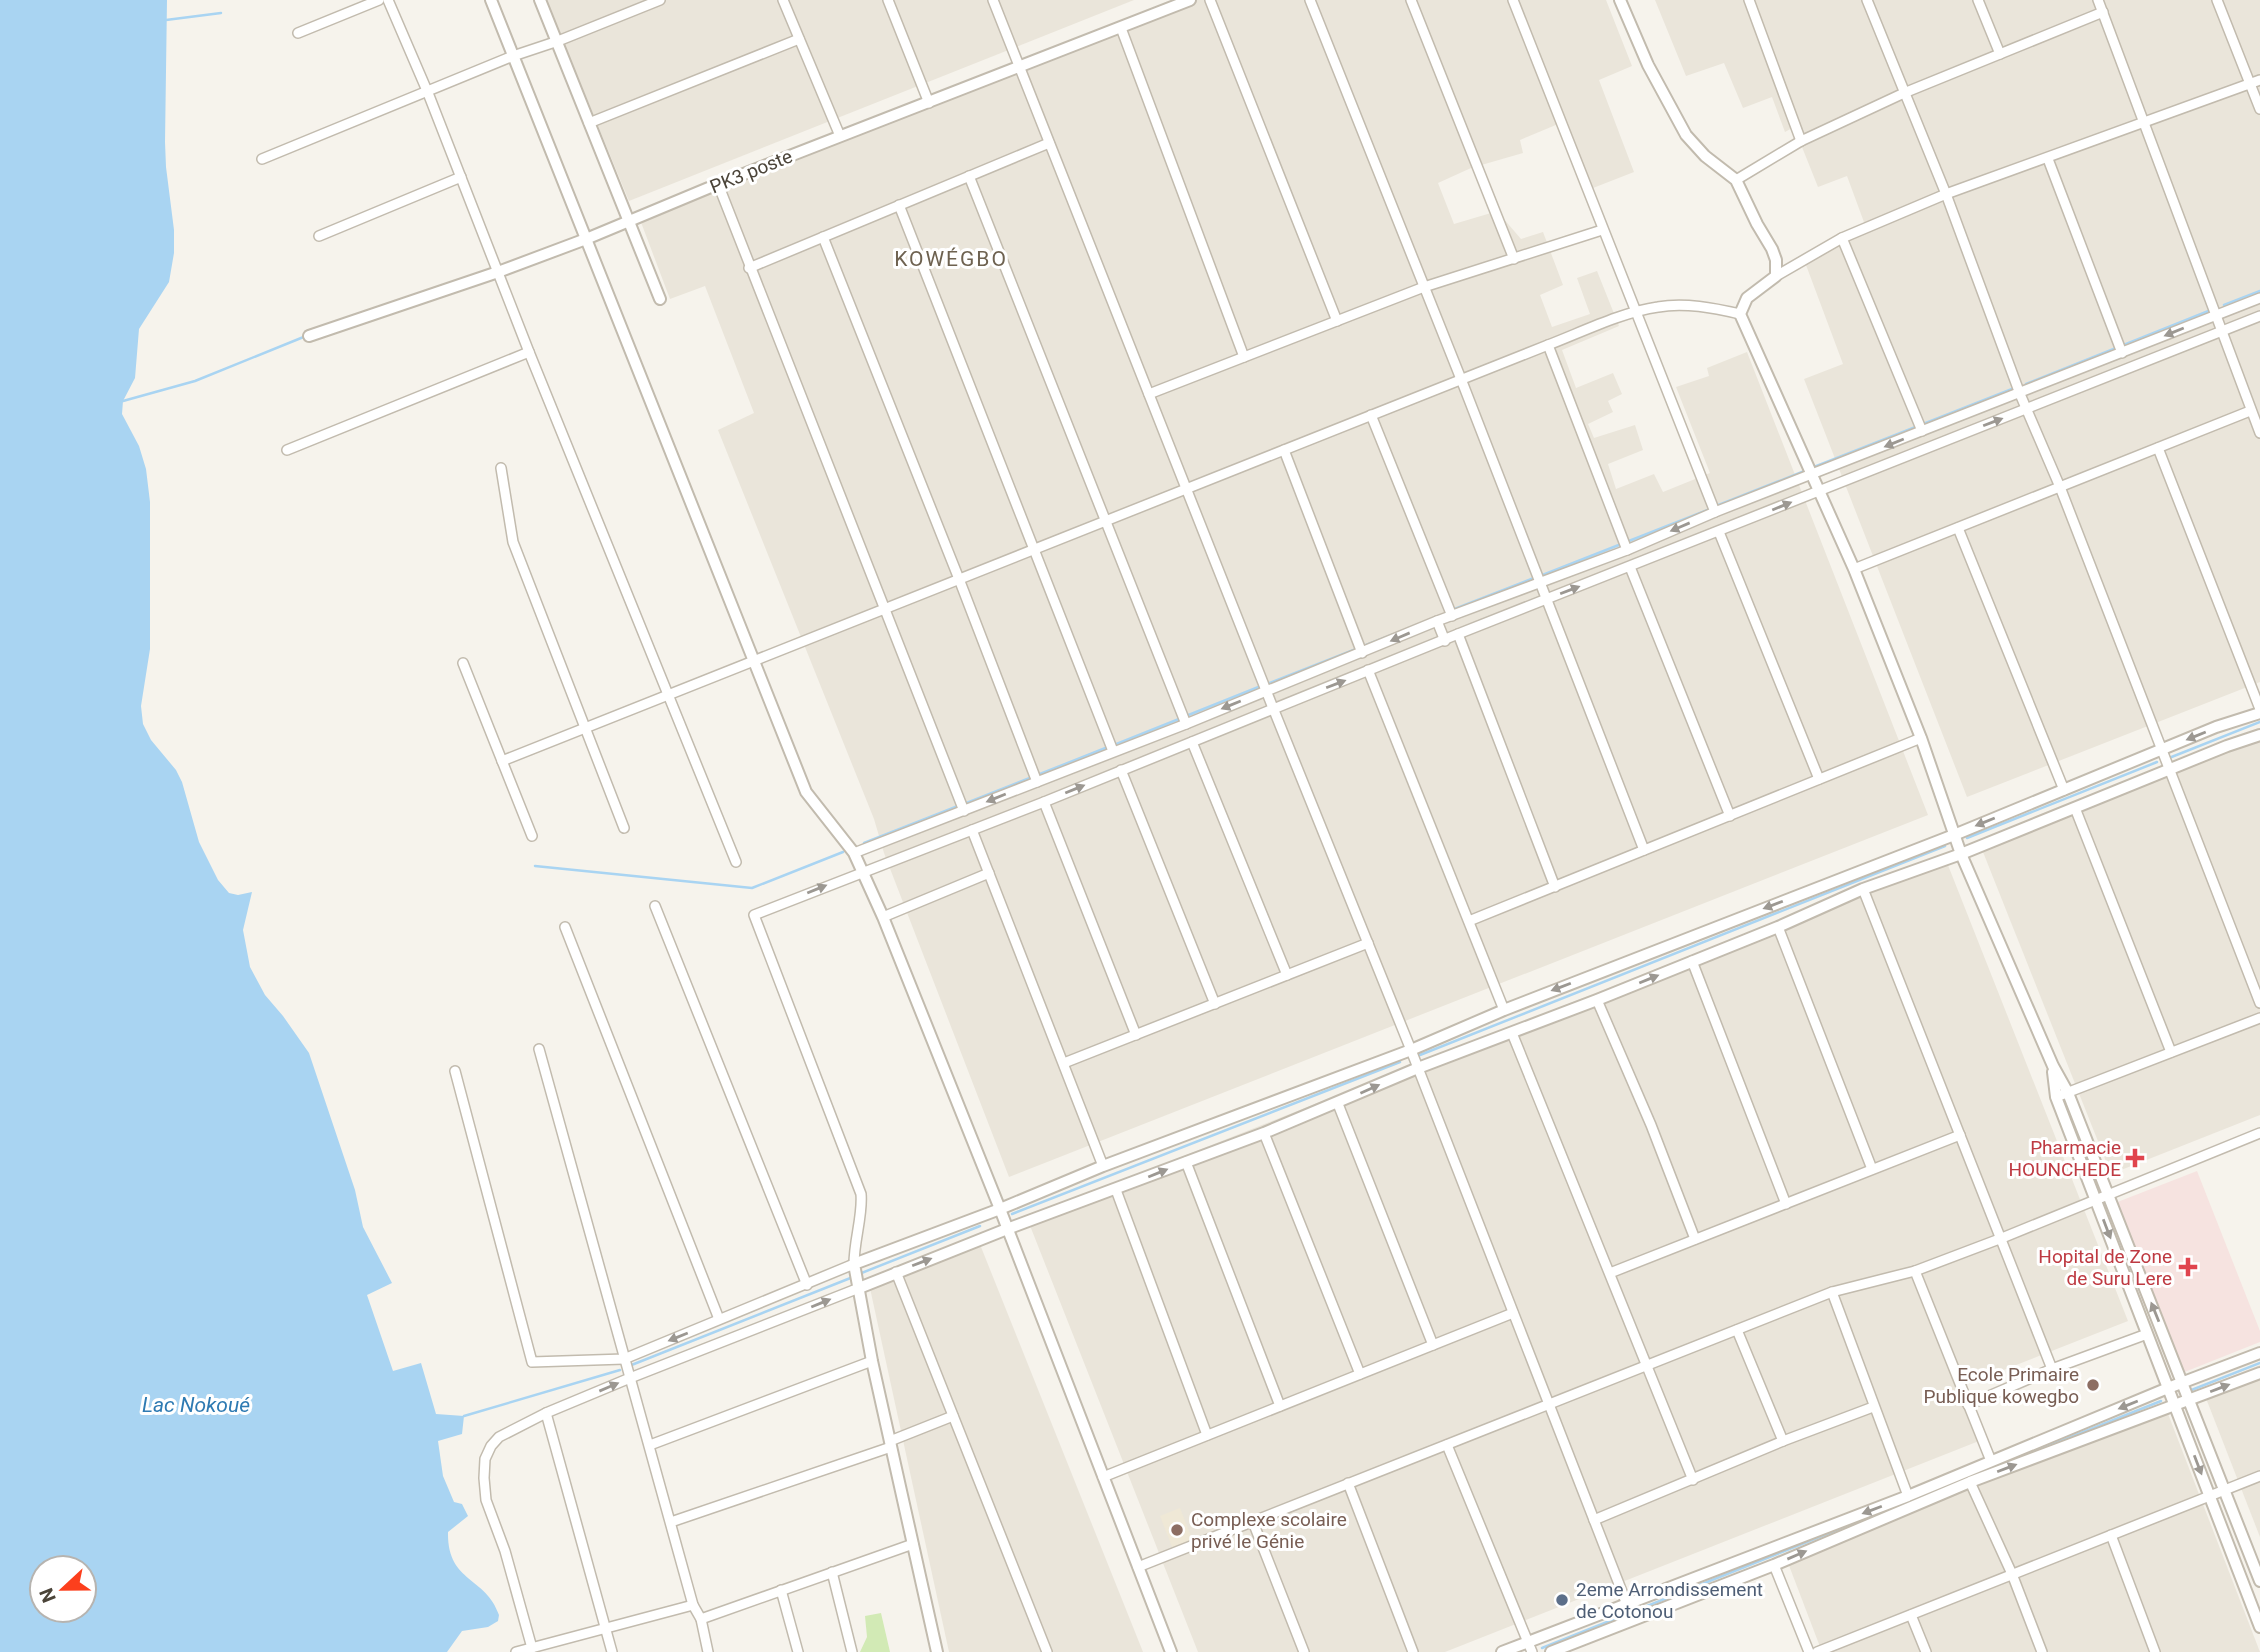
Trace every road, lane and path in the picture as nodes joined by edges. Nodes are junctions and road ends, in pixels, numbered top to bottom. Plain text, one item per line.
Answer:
1 (379, 0) edge
2 (388, 0) edge
3 (491, 0) edge
4 (540, 0) edge
5 (660, 0) edge
6 (783, 0) edge
7 (888, 0) edge
8 (993, 0) edge
9 (1190, 0) edge
10 (1210, 0) edge
11 (1310, 0) edge
12 (1411, 0) edge
13 (1513, 0) edge
14 (1620, 0) edge
15 (1749, 0) edge
16 (1867, 0) edge
17 (1978, 0) edge
18 (2098, 0) edge
19 (2217, 0) edge
20 (2103, 12) junction
21 (1121, 28) junction
22 (298, 33) dead end
23 (799, 39) junction
24 (558, 41) junction
25 (2000, 54) junction
26 (513, 56) junction
27 (1019, 68) junction
28 (2255, 82) edge
29 (428, 93) junction
30 (1904, 93) junction
31 (929, 103) junction
32 (2260, 109) edge
33 (2145, 122) junction
34 (589, 123) junction
35 (840, 136) junction
36 (1801, 141) junction
37 (1049, 143) junction
38 (262, 159) dead end
39 (2048, 159) junction
40 (969, 176) junction
41 (461, 177) junction
42 (1736, 180) junction
43 (718, 184) junction
44 (1946, 194) junction
45 (900, 205) junction
46 (629, 222) junction
47 (1602, 230) junction
48 (319, 236) dead end
49 (823, 237) junction
50 (1842, 238) junction
51 (586, 239) junction
52 (1514, 259) junction
53 (749, 268) junction
54 (498, 272) junction
55 (1776, 276) junction
56 (1424, 287) junction
57 (660, 299) dead end
58 (2260, 299) edge
59 (1636, 312) junction
60 (1740, 314) junction
61 (2215, 316) junction
62 (2260, 316) edge
63 (1337, 321) junction
64 (2221, 330) junction
65 (309, 337) dead end
66 (1548, 345) junction
67 (529, 352) junction
68 (2122, 353) junction
69 (1244, 357) junction
70 (1461, 379) junction
71 (1149, 394) junction
72 (2020, 394) junction
73 (2026, 409) junction
74 (2250, 411) junction
75 (1371, 415) junction
76 (1922, 431) junction
77 (2260, 433) edge
78 (2158, 448) junction
79 (287, 450) dead end
80 (1284, 450) junction
81 (501, 468) dead end
82 (1811, 475) junction
83 (2060, 487) junction
84 (1187, 488) junction
85 (1820, 491) junction
86 (1715, 512) junction
87 (1105, 521) junction
88 (1958, 528) junction
89 (1719, 532) junction
90 (1034, 549) junction
91 (1627, 550) junction
92 (1630, 566) junction
93 (1854, 569) junction
94 (960, 579) junction
95 (1538, 582) junction
96 (1545, 600) junction
97 (885, 608) junction
98 (1452, 616) junction
99 (1437, 621) junction
100 (1458, 634) junction
101 (1445, 641) junction
102 (1362, 653) junction
103 (754, 660) junction
104 (463, 663) dead end
105 (1368, 670) junction
106 (1267, 690) junction
107 (668, 695) junction
108 (1273, 708) junction
109 (2260, 711) edge
110 (1186, 724) junction
111 (585, 728) junction
112 (2260, 735) edge
113 (1921, 738) junction
114 (1192, 742) junction
115 (2162, 750) junction
116 (1113, 751) junction
117 (502, 761) junction
118 (1121, 770) junction
119 (2170, 770) junction
120 (1819, 779) junction
121 (1037, 782) junction
122 (2064, 790) junction
123 (1044, 802) junction
124 (2075, 808) junction
125 (964, 811) junction
126 (1730, 816) junction
127 (624, 828) dead end
128 (972, 830) junction
129 (1954, 835) junction
130 (532, 836) dead end
131 (1644, 850) junction
132 (854, 853) junction
133 (1961, 854) junction
134 (736, 862) dead end
135 (862, 871) junction
136 (989, 873) junction
137 (1555, 887) junction
138 (1863, 889) junction
139 (655, 906) dead end
140 (883, 917) junction
141 (1469, 921) junction
142 (565, 927) dead end
143 (1778, 928) junction
144 (1368, 943) junction
145 (1692, 961) junction
146 (1287, 975) junction
147 (1597, 1000) junction
148 (2260, 1003) edge
149 (1215, 1004) junction
150 (1504, 1010) junction
151 (2260, 1018) edge
152 (1512, 1033) junction
153 (1136, 1035) junction
154 (539, 1049) dead end
155 (1411, 1050) junction
156 (2171, 1052) junction
157 (1064, 1063) junction
158 (2053, 1066) junction
159 (1418, 1068) junction
160 (455, 1071) dead end
161 (2068, 1093) junction
162 (2056, 1097) junction
163 (1338, 1104) junction
164 (1264, 1133) junction
165 (2260, 1133) edge
166 (1960, 1135) junction
167 (1186, 1162) junction
168 (1103, 1166) junction
169 (1872, 1169) junction
170 (1116, 1190) junction
171 (2108, 1195) junction
172 (2096, 1199) junction
173 (1786, 1204) junction
174 (1000, 1209) junction
175 (1007, 1229) junction
176 (2002, 1238) junction
177 (1695, 1239) junction
178 (854, 1264) junction
179 (1914, 1271) junction
180 (896, 1272) junction
181 (1610, 1273) junction
182 (807, 1285) junction
183 (859, 1288) junction
184 (1832, 1292) junction
185 (1513, 1313) junction
186 (719, 1320) junction
187 (1737, 1330) junction
188 (2147, 1334) junction
189 (1433, 1345) junction
190 (2260, 1353) edge
191 (624, 1359) junction
192 (872, 1361) junction
193 (1647, 1365) junction
194 (2052, 1369) junction
195 (2260, 1373) edge
196 (1360, 1374) junction
197 (630, 1378) junction
198 (2184, 1384) junction
199 (2168, 1388) junction
200 (2189, 1400) junction
201 (1549, 1405) junction
202 (1968, 1405) junction
203 (2175, 1405) junction
204 (1280, 1406) junction
205 (1873, 1407) junction
206 (546, 1413) junction
207 (953, 1416) junction
208 (1207, 1435) junction
209 (1783, 1441) junction
210 (891, 1444) junction
211 (1447, 1445) junction
212 (650, 1446) junction
213 (1991, 1461) junction
214 (2260, 1476) edge
215 (1103, 1477) junction
216 (1693, 1480) junction
217 (1970, 1482) junction
218 (1348, 1483) junction
219 (2224, 1490) junction
220 (2210, 1495) junction
221 (1908, 1496) junction
222 (1594, 1520) junction
223 (671, 1522) junction
224 (1252, 1522) junction
225 (2110, 1535) junction
226 (913, 1544) junction
227 (1774, 1564) junction
228 (1138, 1567) junction
229 (832, 1572) junction
230 (2012, 1574) junction
231 (2260, 1581) edge
232 (781, 1590) junction
233 (1626, 1602) junction
234 (693, 1605) junction
235 (1911, 1615) junction
236 (701, 1619) junction
237 (2260, 1627) edge
238 (605, 1628) junction
239 (1530, 1647) edge
240 (532, 1648) junction
241 (516, 1652) edge
242 (612, 1652) edge
243 (708, 1652) edge
244 (798, 1652) edge
245 (852, 1652) edge
246 (937, 1652) edge
247 (1047, 1652) edge
248 (1171, 1652) edge
249 (1304, 1652) edge
250 (1413, 1652) edge
251 (1502, 1652) edge
252 (1551, 1652) edge
253 (1809, 1652) edge
254 (1817, 1652) edge
255 (1926, 1652) edge
256 (2042, 1652) edge
257 (2155, 1652) edge

1 - 22 street
2 - 29 street
3 - 26 street
4 - 24 street
5 - 24 street
6 - 23 street
7 - 31 street
8 - 27 street
9 - 21 street, PK3 poste
10 - 63 street
11 - 56 street
12 - 52 street
13 - 47 street
14 - 42 street
15 - 36 street
16 - 30 street
17 - 25 street
18 - 20 street
19 - 28 street
20 - 25 street
20 - 33 street
21 - 27 street, PK3 poste
21 - 69 street
23 - 34 street
23 - 35 street
24 - 26 street
24 - 34 street
25 - 30 street
26 - 29 street
26 - 51 street
27 - 31 street, PK3 poste
27 - 37 street
28 - 32 street
28 - 33 street
29 - 38 street
29 - 41 street
30 - 36 street
30 - 44 street
31 - 35 street, PK3 poste
33 - 39 street
33 - 61 street
34 - 46 street
35 - 43 street, PK3 poste
36 - 42 street
37 - 40 street
37 - 71 street
39 - 44 street
39 - 68 street
40 - 45 street
40 - 87 street
41 - 48 street
41 - 54 street
42 - 55 street
43 - 46 street, PK3 poste
43 - 53 street
44 - 50 street
44 - 72 street
45 - 49 street
45 - 90 street
46 - 51 street, PK3 poste
46 - 57 street
47 - 52 street
47 - 59 street
49 - 53 street
49 - 94 street
50 - 55 street
50 - 76 street
51 - 54 street, PK3 poste
51 - 103 street
52 - 56 street
53 - 97 street
54 - 65 street, PK3 poste
54 - 67 street
55 - 60 street
56 - 63 street
56 - 70 street
58 - 61 street
59 - 60 street
59 - 66 street
59 - 86 street
60 - 82 street
61 - 64 street
61 -> 68 street
62 - 64 street
63 - 69 street
64 - 73 street
64 - 74 street
66 - 70 street
66 - 91 street
67 - 79 street
67 - 107 street
68 - 72 street
69 - 71 street
70 - 75 street
70 - 95 street
71 - 84 street
72 - 73 street
72 - 76 street
73 - 83 street
85 -> 73 street
74 - 77 street
74 - 78 street
75 - 80 street
75 - 98 street
76 -> 82 street
78 - 83 street
78 - 109 street
80 - 84 street
80 - 102 street
81 - 111 street
82 - 85 street
82 - 86 street
83 - 88 street
83 - 115 street
84 - 87 street
84 - 106 street
89 -> 85 street
85 - 93 street
86 -> 91 street
87 - 90 street
87 - 110 street
88 - 93 street
88 - 122 street
89 - 92 street
89 - 120 street
90 - 94 street
90 - 116 street
91 - 95 street
96 -> 92 street
92 - 126 street
93 - 113 street
94 - 97 street
94 - 121 street
95 - 96 street
95 - 98 street
96 - 100 street
96 - 131 street
97 - 103 street
97 - 125 street
98 - 99 street
99 - 101 street
99 -> 102 street
100 - 101 street
100 - 137 street
101 - 105 street
102 - 106 street
103 - 107 street
103 - 132 street
104 - 117 street
108 -> 105 street
105 - 141 street
106 - 108 street
106 -> 110 street
107 - 111 street
107 - 134 street
108 - 114 street
108 - 144 street
109 -> 115 street
110 - 116 street
111 - 117 street
111 - 127 street
112 - 119 street
113 - 120 street
113 - 129 street
114 - 118 street
114 - 146 street
115 - 119 street
115 - 122 street
116 - 121 street
117 - 130 street
123 -> 118 street
118 - 149 street
119 - 124 street
119 - 148 street
120 - 126 street
121 -> 125 street
122 -> 129 street
123 - 128 street
123 - 153 street
124 - 133 street
124 - 156 street
125 - 132 street
126 - 131 street
128 - 135 street
128 - 136 street
129 - 133 street
129 -> 150 street
131 - 137 street
132 - 135 street
133 - 138 street
133 - 158 street
135 - 140 street
178 -> 135 street
136 - 140 street
136 - 157 street
137 - 141 street
138 - 143 street
138 - 166 street
139 - 182 street
140 - 174 street
141 - 150 street
142 - 186 street
143 - 145 street
143 - 169 street
144 - 146 street
144 - 155 street
147 -> 145 street
145 - 173 street
146 - 149 street
147 - 152 street
147 - 177 street
149 - 153 street
150 - 155 street
151 - 156 street
152 - 159 street
152 - 181 street
153 - 157 street
154 - 191 street
155 - 159 street
155 - 168 street
156 - 161 street
157 - 168 street
158 - 161 street
158 - 162 street
163 -> 159 street
159 - 185 street
160 - 191 street
161 - 162 street
161 - 171 street
162 - 172 street
163 - 164 street
163 - 189 street
164 - 167 street
164 - 196 street
165 - 171 street
166 - 169 street
166 - 176 street
170 -> 167 street
167 - 204 street
168 - 174 street
169 - 173 street
170 - 175 street
170 - 208 street
171 - 172 street
198 -> 171 street
172 - 176 street
172 -> 188 street
173 - 177 street
174 - 175 street
174 - 178 street
180 -> 175 street
175 - 215 street
176 - 179 street
176 - 194 street
177 - 181 street
178 - 182 street
178 - 183 street
179 - 184 street
179 - 202 street
180 - 183 street
180 - 207 street
181 - 193 street
182 - 186 street
183 - 192 street
197 -> 183 street
184 - 187 street
184 - 205 street
185 - 189 street
185 - 201 street
186 -> 191 street
187 - 193 street
187 - 209 street
188 - 194 street
188 - 199 street
189 - 196 street
190 - 198 street
191 - 197 street
192 - 210 street
192 - 212 street
193 - 201 street
193 - 216 street
194 - 202 street
200 -> 195 street
196 - 204 street
206 -> 197 street
197 - 212 street
198 - 199 street
198 - 200 street
199 - 203 street
199 -> 213 street
200 - 203 street
200 - 219 street
201 - 211 street
201 - 222 street
202 - 213 street
217 -> 203 street
203 -> 220 street
204 - 208 street
205 - 209 street
205 - 221 street
206 - 238 street
206 - 240 street
207 - 210 street
207 - 247 street
208 - 215 street
209 - 216 street
210 - 223 street
210 - 226 street
211 - 218 street
211 - 239 street
212 - 223 street
213 - 221 street
214 - 219 street
215 - 228 street
216 - 222 street
227 -> 217 street
217 - 230 street
218 - 224 street
218 - 250 street
219 - 220 street
219 - 231 street
220 - 225 street
220 - 237 street
221 -> 233 street
222 - 233 street
223 - 234 street
224 - 228 street
224 - 249 street
225 - 230 street
225 - 257 street
226 - 229 street
226 - 246 street
227 - 252 street
227 - 253 street
228 - 248 street
229 - 232 street
229 - 245 street
230 - 235 street
230 - 256 street
232 - 236 street
232 - 244 street
233 - 239 street
234 - 236 street
234 - 238 street
235 - 254 street
235 - 255 street
236 - 243 street
238 - 240 street
238 - 242 street
239 - 251 street
240 - 241 street

